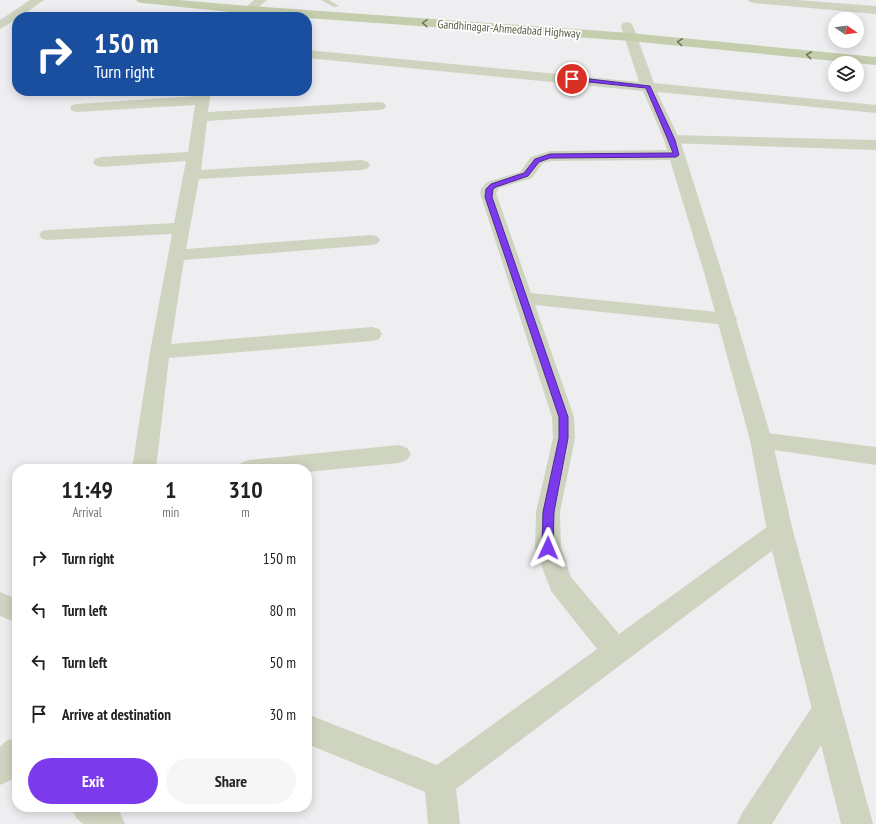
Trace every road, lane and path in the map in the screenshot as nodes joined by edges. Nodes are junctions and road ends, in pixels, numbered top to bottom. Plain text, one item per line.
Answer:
1 (38, 0) edge
2 (142, 0) edge
3 (260, 0) edge
4 (324, 0) edge
5 (754, 0) edge
6 (769, 1) edge
7 (336, 6) junction
8 (876, 10) edge
9 (20, 12) edge
10 (230, 12) edge
11 (247, 12) edge
12 (312, 17) edge
13 (12, 18) edge
14 (0, 26) edge
15 (12, 27) edge
16 (628, 32) junction
17 (876, 50) edge
18 (312, 54) edge
19 (876, 61) edge
20 (648, 87) junction
21 (202, 103) edge
22 (379, 106) dead end
23 (77, 108) dead end
24 (876, 109) edge
25 (876, 145) edge
26 (674, 148) junction
27 (194, 156) junction
28 (100, 162) dead end
29 (362, 165) dead end
30 (192, 175) junction
31 (181, 228) junction
32 (48, 235) dead end
33 (371, 240) dead end
34 (176, 255) junction
35 (522, 298) junction
36 (726, 319) junction
37 (372, 334) dead end
38 (160, 352) junction
39 (761, 440) junction
40 (399, 454) dead end
41 (876, 456) edge
42 (145, 464) edge
43 (299, 464) edge
44 (780, 531) junction
45 (0, 604) edge
46 (12, 609) edge
47 (617, 652) junction
48 (826, 711) junction
49 (312, 731) edge
50 (12, 757) edge
51 (0, 769) edge
52 (440, 782) junction
53 (444, 824) edge
54 (753, 824) edge
55 (857, 824) edge

1 - 9 street
2 - 10 main road, Gandhinagar-Ahmedabad Highway
3 - 7 main road, Gandhinagar-Ahmedabad Highway
3 - 11 street
4 - 7 lane
5 - 6 street
6 - 8 street
7 - 16 main road, Gandhinagar-Ahmedabad Highway
16 -> 12 main road, Gandhinagar-Ahmedabad Highway
13 - 14 street
14 - 15 street
16 - 17 main road, Gandhinagar-Ahmedabad Highway
19 -> 16 main road, Gandhinagar-Ahmedabad Highway
16 - 20 street
18 - 20 street
20 - 24 street
20 - 26 street
21 - 22 street
21 - 23 street
21 - 27 street
25 - 26 street
26 - 35 street
26 - 36 street
27 - 28 street
27 - 30 street
29 - 30 street
30 - 31 street
31 - 32 street
31 - 34 street
33 - 34 street
34 - 38 street
35 - 36 street
35 - 47 street
36 - 39 street
37 - 38 street
38 - 42 street
39 - 41 street
39 - 44 street
40 - 43 street
44 - 47 street
44 - 48 street
45 - 46 street
47 - 52 street
48 - 54 street
48 - 55 street
49 - 52 street
50 - 51 street
52 - 53 street

